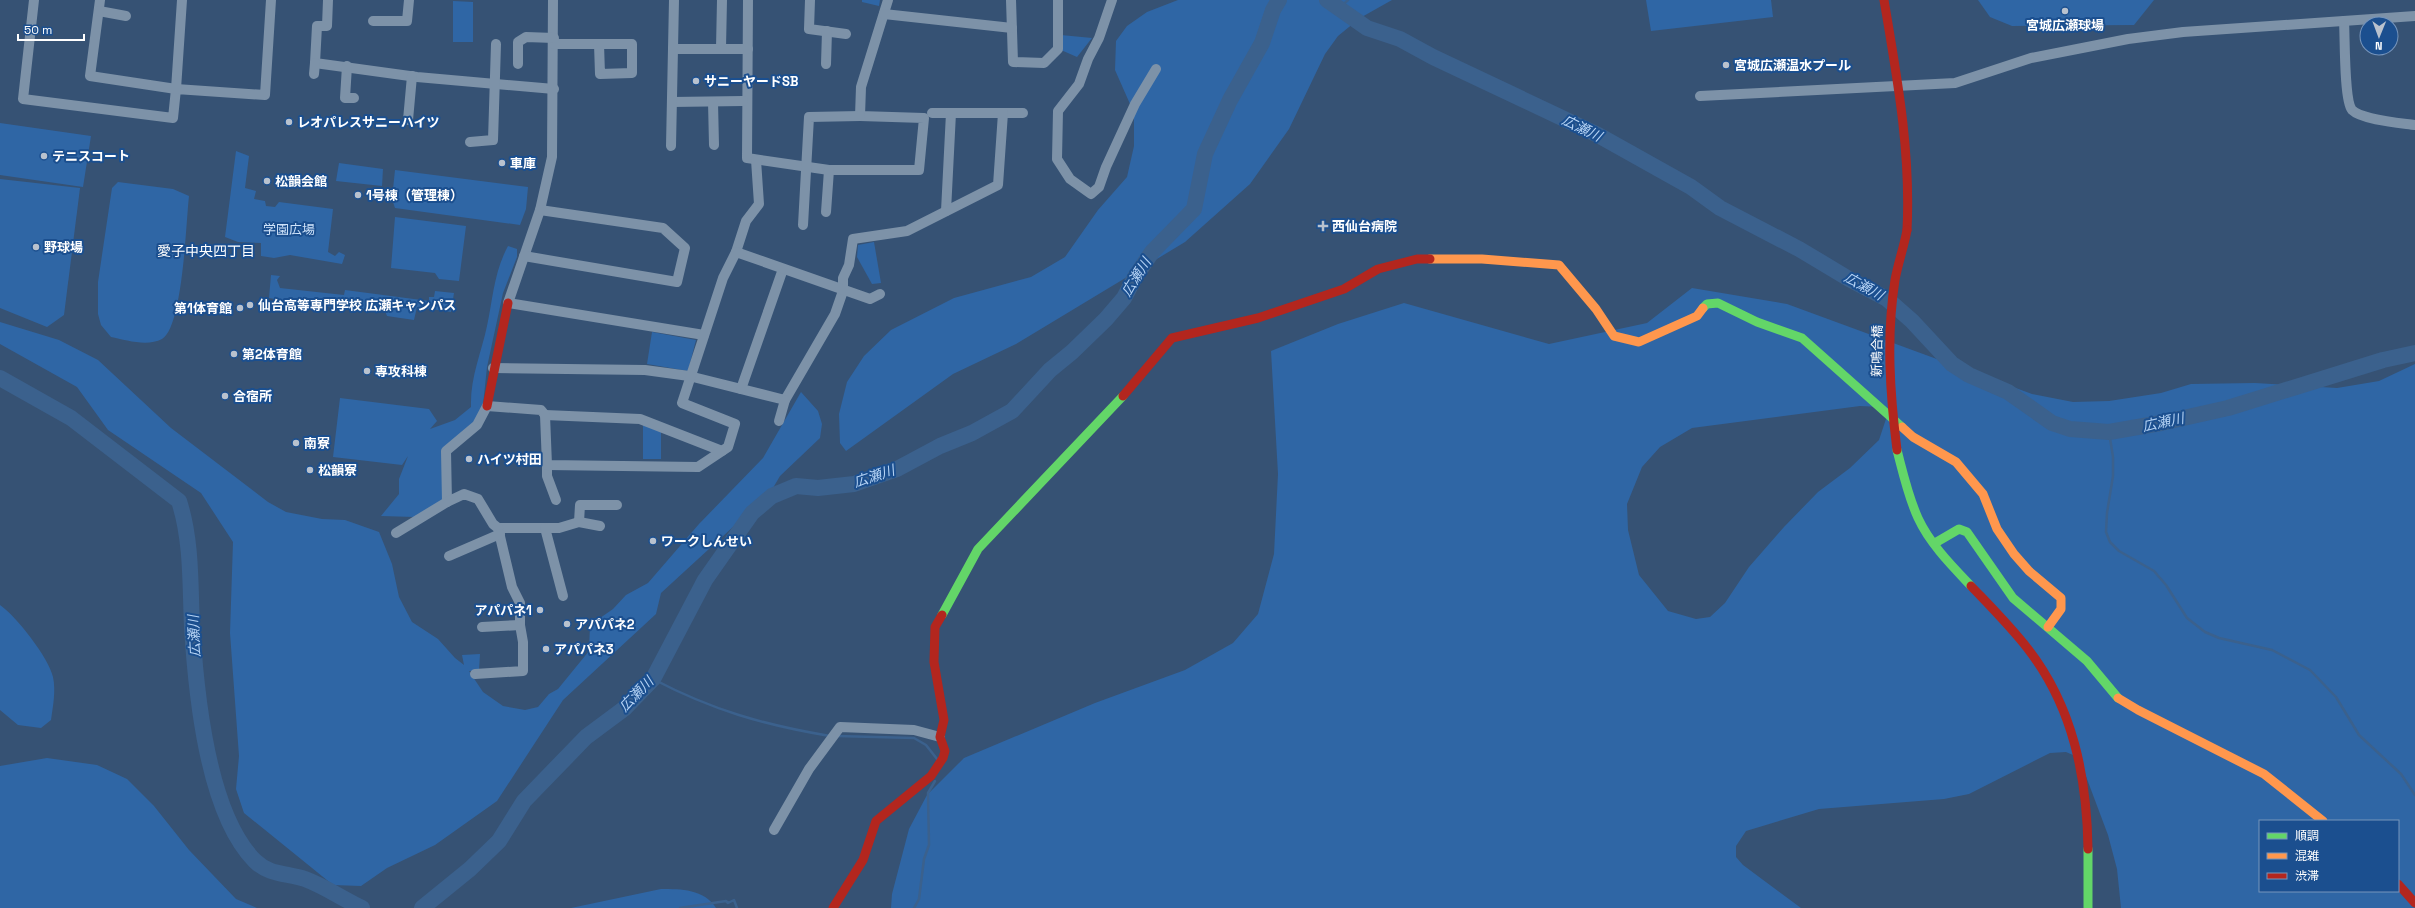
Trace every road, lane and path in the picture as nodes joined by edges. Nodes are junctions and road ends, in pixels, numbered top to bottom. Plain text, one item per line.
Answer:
1 (34, 0) edge
2 (100, 0) edge
3 (182, 0) edge
4 (271, 0) edge
5 (328, 0) edge
6 (408, 0) edge
7 (553, 0) edge
8 (674, 0) edge
9 (722, 0) edge
10 (748, 0) edge
11 (810, 0) edge
12 (888, 0) edge
13 (1011, 0) edge
14 (1058, 0) edge
15 (1112, 0) edge
16 (1884, 0) edge
17 (99, 11) junction
18 (884, 14) junction
19 (126, 16) dead end
20 (2415, 16) edge
21 (373, 21) dead end
22 (2344, 21) junction
23 (1012, 28) junction
24 (827, 31) junction
25 (846, 34) dead end
26 (554, 41) junction
27 (496, 44) dead end
28 (599, 44) dead end
29 (721, 48) junction
30 (673, 49) junction
31 (748, 49) junction
32 (315, 63) junction
33 (518, 64) dead end
34 (826, 64) dead end
35 (347, 66) junction
36 (1156, 69) dead end
37 (314, 74) dead end
38 (412, 76) junction
39 (496, 84) junction
40 (1899, 84) junction
41 (176, 89) junction
42 (554, 89) junction
43 (1700, 96) dead end
44 (354, 98) dead end
45 (743, 101) dead end
46 (672, 102) junction
47 (713, 102) junction
48 (932, 113) dead end
49 (951, 113) junction
50 (1003, 113) junction
51 (1023, 113) dead end
52 (860, 116) junction
53 (408, 120) dead end
54 (2415, 125) edge
55 (470, 142) dead end
56 (714, 145) dead end
57 (671, 146) dead end
58 (756, 160) junction
59 (807, 166) junction
60 (829, 170) junction
61 (540, 210) junction
62 (946, 211) junction
63 (826, 212) dead end
64 (803, 225) dead end
65 (736, 252) junction
66 (524, 256) junction
67 (783, 269) junction
68 (843, 291) junction
69 (880, 294) dead end
70 (508, 303) junction
71 (704, 335) junction
72 (493, 368) junction
73 (689, 376) junction
74 (741, 389) junction
75 (785, 400) junction
76 (487, 406) junction
77 (545, 415) junction
78 (779, 421) dead end
79 (722, 451) junction
80 (547, 465) junction
81 (556, 500) dead end
82 (447, 502) junction
83 (617, 505) dead end
84 (579, 522) junction
85 (600, 526) dead end
86 (545, 528) junction
87 (499, 531) junction
88 (396, 533) dead end
89 (1934, 543) junction
90 (448, 556) dead end
91 (563, 596) dead end
92 (520, 625) junction
93 (482, 627) dead end
94 (2048, 627) junction
95 (475, 674) dead end
96 (940, 737) junction
97 (2322, 820) edge
98 (774, 830) dead end
99 (2399, 885) edge
100 (2415, 903) edge
101 (833, 908) edge
102 (2088, 908) edge

1 - 41 street
2 - 17 street
3 - 41 street
4 - 41 street
5 - 32 street
6 - 21 street
7 - 26 street
8 - 30 street
9 - 29 street
10 - 31 street
11 - 24 street
12 - 18 street
13 - 23 street
14 - 23 street
15 - 36 street
16 - 40 street, 新鳴合橋
17 - 19 street
17 - 41 street
18 - 23 street
18 - 52 street
20 - 22 street
22 - 40 street
22 - 54 street
24 - 25 street
24 - 34 street
26 - 28 street
26 - 33 street
26 - 42 street
27 - 39 street
29 - 30 street
29 - 31 street
30 - 46 street
31 - 58 street
32 - 35 street
32 - 37 street
35 - 38 street
35 - 44 street
38 - 39 street
38 - 53 street
39 - 42 street
39 - 55 street
40 - 43 street
40 - 89 street, 新鳴合橋, bridge
42 - 61 street
45 - 47 street
46 - 47 street
46 - 57 street
47 - 56 street
48 - 49 street
49 - 50 street
49 - 62 street
50 - 51 street
50 - 62 street
52 - 59 street
52 - 60 street
58 - 59 street
58 - 65 street
59 - 60 street
59 - 64 street
60 - 63 street
61 - 66 street
61 - 66 street
62 - 68 street
65 - 67 street
65 - 71 street
66 - 70 street
67 - 68 street
67 - 74 street
68 - 69 street
68 - 75 street
70 - 71 street
70 - 72 street
71 - 73 street
72 - 73 street
72 - 76 street
73 - 74 street
73 - 79 street
74 - 75 street
75 - 78 street
76 - 77 street
76 - 82 street
77 - 79 street
77 - 80 street
79 - 80 street
80 - 81 street
82 - 87 street
82 - 88 street
83 - 84 street
84 - 85 street
84 - 86 street
86 - 87 street
86 - 91 street
87 - 90 street
87 - 92 street
89 - 94 street
89 - 102 street, 新鳴合橋
92 - 93 street
92 - 95 street
94 - 96 street
94 - 97 street
96 - 98 street
96 - 101 street
99 - 100 street

